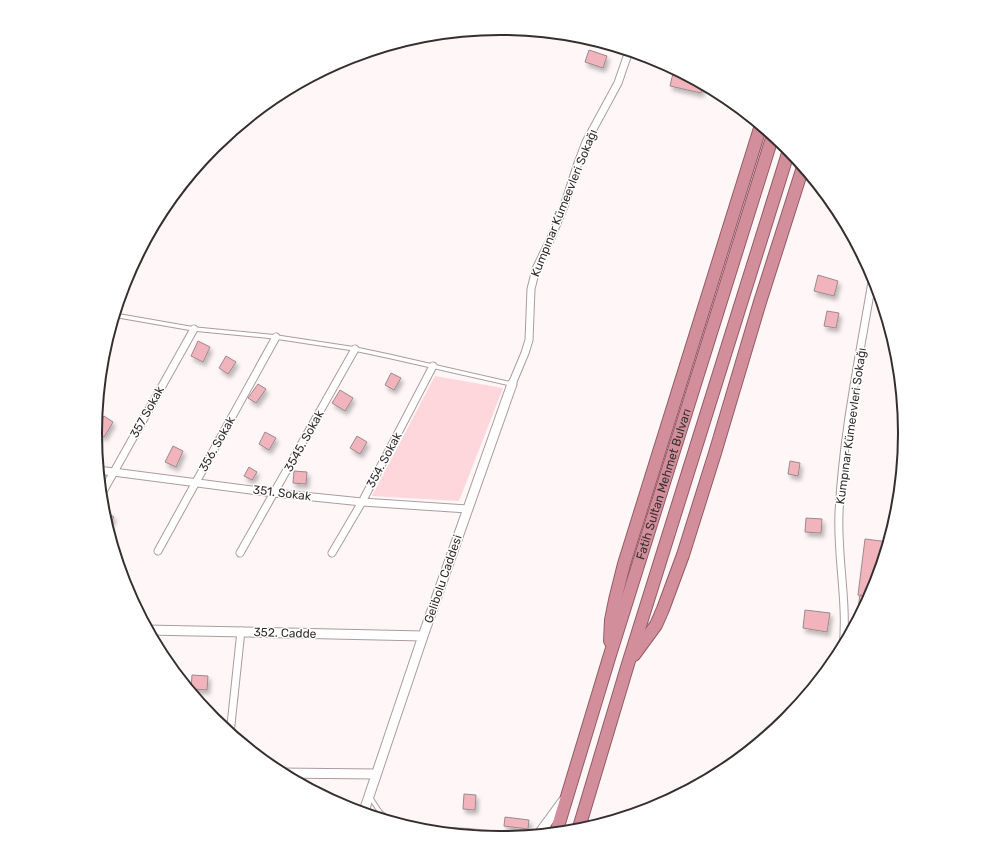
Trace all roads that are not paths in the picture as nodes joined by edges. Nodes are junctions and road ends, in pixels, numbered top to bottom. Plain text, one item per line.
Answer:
1 (627, 56) edge
2 (758, 130) edge
3 (771, 142) edge
4 (787, 157) edge
5 (801, 172) edge
6 (871, 289) edge
7 (119, 316) edge
8 (194, 329) junction
9 (276, 337) junction
10 (355, 349) junction
11 (433, 366) junction
12 (512, 384) junction
13 (103, 471) edge
14 (114, 472) junction
15 (196, 482) junction
16 (105, 487) edge
17 (274, 493) junction
18 (362, 502) junction
19 (467, 509) junction
20 (158, 551) dead end
21 (240, 553) dead end
22 (332, 553) dead end
23 (153, 630) edge
24 (241, 631) junction
25 (844, 635) edge
26 (423, 636) junction
27 (609, 658) junction
28 (628, 664) junction
29 (231, 727) edge
30 (292, 773) edge
31 (376, 774) junction
32 (568, 795) junction
33 (369, 796) junction
34 (365, 808) edge
35 (382, 814) edge
36 (580, 823) edge
37 (558, 828) edge
38 (542, 830) edge

1 - 12 street, Kumpınar Kümeevleri Sokağı
2 - 27 highway
3 - 27 highway, Fatih Sultan Mehmet Bulvarı
4 - 28 highway, Fatih Sultan Mehmet Bulvarı
5 - 28 highway
6 - 25 street, Kumpınar Kümeevleri Sokağı
7 - 8 lane
8 - 9 lane
8 - 14 street, 357 Sokak
9 - 10 lane
9 - 15 street, 356. Sokak
10 - 11 lane
10 - 17 street, 3545. Sokak
11 - 12 lane
11 - 18 street, 354. Sokak
12 - 19 street, Gelibolu Caddesi
13 - 14 street, 351. Sokak
14 - 15 street, 351. Sokak
14 - 16 street, 357 Sokak
15 - 17 street, 351. Sokak
15 - 20 street, 356. Sokak
17 - 18 street, 351. Sokak
17 - 21 street, 3545. Sokak
18 - 19 street, 351. Sokak
18 - 22 street, 354. Sokak
19 - 26 street, Gelibolu Caddesi
23 - 24 street, 352. Cadde
24 - 26 street, 352. Cadde
24 - 29 street
26 - 31 street, Gelibolu Caddesi
27 - 32 highway, Fatih Sultan Mehmet Bulvarı
28 - 36 highway, Fatih Sultan Mehmet Bulvarı
30 - 31 street
31 - 33 street, Gelibolu Caddesi
32 - 37 highway, Fatih Sultan Mehmet Bulvarı
32 - 38 street
33 - 34 street, Gelibolu Caddesi
33 - 35 lane

